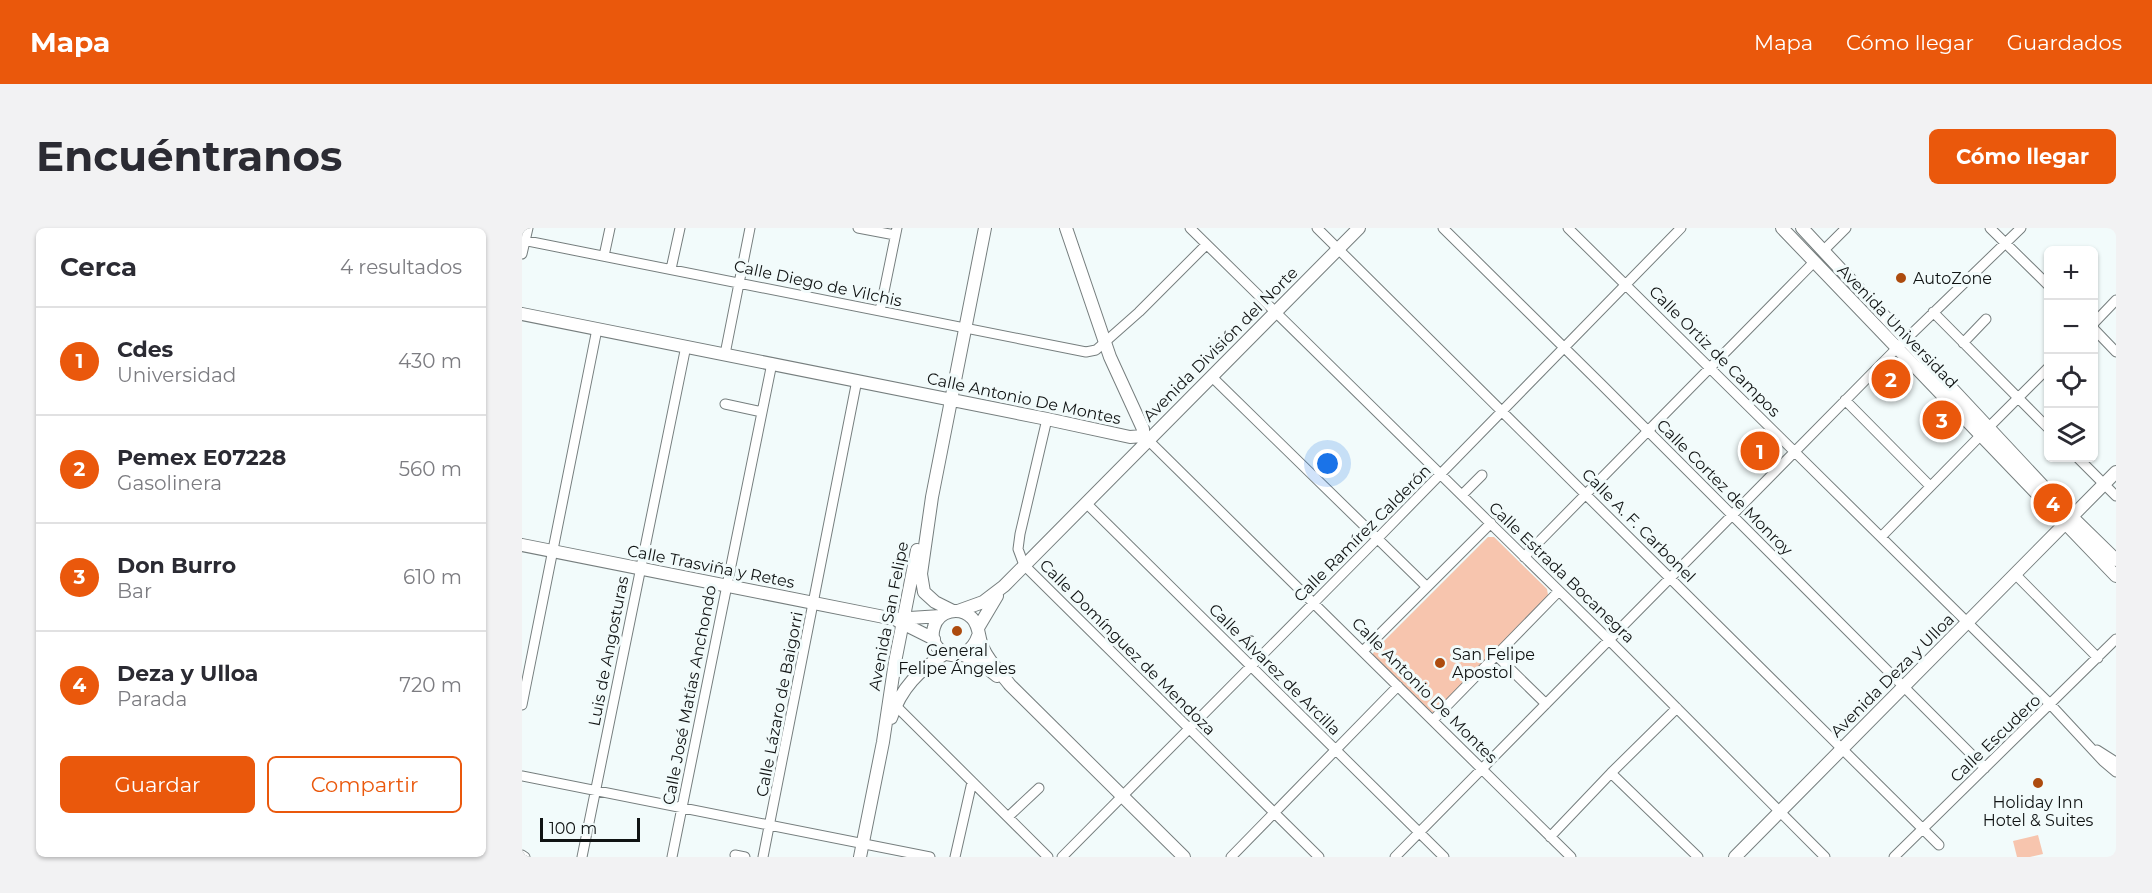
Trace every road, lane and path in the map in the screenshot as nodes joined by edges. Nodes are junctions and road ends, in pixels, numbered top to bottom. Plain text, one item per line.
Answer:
1 (528, 228) edge
2 (610, 228) edge
3 (680, 228) edge
4 (750, 228) edge
5 (858, 228) edge
6 (986, 228) edge
7 (1066, 228) edge
8 (1190, 228) edge
9 (1317, 228) edge
10 (1359, 228) edge
11 (1443, 228) edge
12 (1568, 228) edge
13 (1681, 228) edge
14 (1782, 228) edge
15 (1802, 228) edge
16 (1846, 228) edge
17 (1990, 228) edge
18 (2021, 228) edge
19 (896, 232) edge
20 (524, 240) edge
21 (2006, 243) junction
22 (1206, 245) junction
23 (1338, 248) junction
24 (1823, 251) junction
25 (522, 254) edge
26 (604, 256) junction
27 (1814, 262) junction
28 (671, 269) junction
29 (2044, 280) edge
30 (739, 282) junction
31 (1626, 284) junction
32 (2116, 300) edge
33 (880, 311) junction
34 (1274, 312) junction
35 (1933, 312) junction
36 (522, 314) edge
37 (1986, 319) dead end
38 (2098, 319) edge
39 (597, 329) junction
40 (966, 329) junction
41 (2098, 333) edge
42 (1104, 342) junction
43 (1901, 343) junction
44 (1963, 343) junction
45 (686, 346) junction
46 (1565, 348) junction
47 (2116, 352) edge
48 (725, 354) junction
49 (772, 363) junction
50 (1710, 368) junction
51 (2044, 373) edge
52 (1212, 377) junction
53 (857, 380) junction
54 (2018, 398) junction
55 (952, 400) junction
56 (1845, 400) junction
57 (725, 404) dead end
58 (1503, 411) junction
59 (762, 412) junction
60 (1047, 418) junction
61 (2044, 423) edge
62 (1649, 431) junction
63 (1985, 431) junction
64 (1146, 438) junction
65 (1795, 452) junction
66 (2082, 462) edge
67 (2116, 472) edge
68 (1441, 474) junction
69 (1482, 475) dead end
70 (2104, 484) junction
71 (1930, 486) junction
72 (1462, 495) junction
73 (1586, 495) junction
74 (2116, 496) edge
75 (932, 497) junction
76 (1086, 503) junction
77 (1732, 515) junction
78 (2068, 519) junction
79 (1491, 524) junction
80 (1881, 537) junction
81 (1378, 538) junction
82 (522, 544) edge
83 (552, 551) junction
84 (1524, 557) junction
85 (2116, 560) edge
86 (1024, 565) junction
87 (639, 569) junction
88 (2015, 574) junction
89 (2116, 576) edge
90 (1670, 578) junction
91 (726, 585) junction
92 (1004, 586) junction
93 (1427, 587) junction
94 (1559, 591) junction
95 (1314, 602) junction
96 (814, 603) junction
97 (956, 611) junction
98 (941, 616) junction
99 (900, 620) junction
100 (1968, 623) junction
101 (978, 632) junction
102 (934, 639) junction
103 (2116, 639) edge
104 (1610, 640) junction
105 (1364, 651) junction
106 (945, 653) junction
107 (963, 655) junction
108 (1496, 655) junction
109 (2098, 658) junction
110 (1251, 666) junction
111 (1010, 685) junction
112 (1398, 686) junction
113 (1903, 686) junction
114 (1546, 704) junction
115 (522, 705) edge
116 (896, 705) junction
117 (2051, 705) junction
118 (1677, 708) junction
119 (1433, 720) junction
120 (1189, 730) junction
121 (883, 742) junction
122 (2090, 745) junction
123 (1842, 749) junction
124 (1336, 750) junction
125 (2116, 762) edge
126 (1985, 768) junction
127 (1482, 769) junction
128 (2116, 772) edge
129 (1611, 773) junction
130 (522, 776) edge
131 (972, 782) junction
132 (1039, 788) dead end
133 (596, 790) junction
134 (1123, 797) junction
135 (683, 808) junction
136 (1779, 811) junction
137 (1274, 813) junction
138 (1008, 818) junction
139 (770, 825) junction
140 (1923, 829) junction
141 (1419, 832) junction
142 (1550, 837) junction
143 (862, 844) junction
144 (1939, 845) dead end
145 (582, 857) edge
146 (672, 857) edge
147 (763, 857) edge
148 (860, 857) edge
149 (930, 857) edge
150 (955, 857) edge
151 (1048, 857) edge
152 (1062, 857) edge
153 (1184, 857) edge
154 (1231, 857) edge
155 (1319, 857) edge
156 (1395, 857) edge
157 (1444, 857) edge
158 (1571, 857) edge
159 (1698, 857) edge
160 (1735, 857) edge
161 (1825, 857) edge
162 (1894, 857) edge

1 - 20 street
2 - 26 street
3 - 28 street
4 - 30 street
5 - 19 street
6 - 40 main road, Avenida San Felipe
7 - 42 main road
8 - 22 street, Calle Estrada Bocanegra
9 - 23 street, Calle A. F. Carbonel
10 - 23 main road, Avenida División del Norte
11 - 46 street, Calle Cortez de Monroy
12 - 31 street, Calle Ortiz de Campos
13 - 31 street, Calle Ramírez Calderón
14 - 27 main road, Avenida Universidad
15 - 24 main road, Avenida Universidad
16 - 24 street
17 - 21 street
18 - 21 street
19 - 33 street
20 - 25 street
20 - 26 street, Calle Diego de Vilchis
21 - 29 street
21 - 35 street
22 - 34 street, Calle Estrada Bocanegra
22 - 42 street
23 - 34 main road, Avenida División del Norte
23 - 58 street, Calle A. F. Carbonel
24 - 43 main road, Avenida Universidad
26 - 28 street, Calle Diego de Vilchis
27 - 43 main road, Avenida Universidad
27 - 50 street
28 - 30 street, Calle Diego de Vilchis
30 - 33 street, Calle Diego de Vilchis
30 - 48 street
31 - 46 street, Calle Ramírez Calderón
31 - 50 street, Calle Ortiz de Campos
32 - 38 street
33 - 40 street, Calle Diego de Vilchis
34 - 52 main road, Avenida División del Norte
34 - 68 street, Calle Estrada Bocanegra
35 - 43 street
35 - 44 street
36 - 39 main road, Calle Antonio De Montes
37 - 44 street
39 - 45 main road, Calle Antonio De Montes
39 - 83 street
40 - 42 street, Calle Diego de Vilchis
40 - 55 main road, Avenida San Felipe
41 - 47 street
42 - 64 main road
43 - 56 street
43 - 63 main road, Avenida Universidad
44 - 54 street
45 - 48 main road, Calle Antonio De Montes
45 - 87 street, Luis de Angosturas
46 - 58 street, Calle Ramírez Calderón
46 - 62 street, Calle Cortez de Monroy
48 - 49 main road, Calle Antonio De Montes
49 - 53 main road, Calle Antonio De Montes
49 - 59 street, Calle José Matías Anchondo
50 - 62 street
50 - 65 street, Calle Ortiz de Campos
51 - 54 street
52 - 64 main road, Avenida División del Norte
52 - 81 street
53 - 55 main road, Calle Antonio De Montes
53 - 96 street, Calle Lázaro de Baigorri
54 - 61 street
54 - 63 street
55 - 60 main road, Calle Antonio De Montes
55 - 75 main road, Avenida San Felipe
56 - 65 street
56 - 71 street
57 - 59 street
58 - 68 street, Calle Ramírez Calderón
58 - 73 street, Calle A. F. Carbonel
59 - 91 street, Calle José Matías Anchondo
60 - 64 main road, Calle Antonio De Montes
60 - 86 street, Calle Domínguez de Mendoza
62 - 73 street
62 - 77 street, Calle Cortez de Monroy
63 - 71 street
63 - 78 main road, Avenida Universidad
64 - 76 main road, Avenida División del Norte
64 - 95 street, Calle Antonio De Montes
65 - 77 street
65 - 80 street, Calle Ortiz de Campos
66 - 70 street
67 - 70 main road, Avenida Deza y Ulloa
68 - 72 street, Calle Estrada Bocanegra
68 - 81 street, Calle Ramírez Calderón
69 - 72 street
70 - 74 street
70 - 78 main road, Avenida Deza y Ulloa
71 - 80 street
72 - 79 street, Calle Estrada Bocanegra
73 - 84 street
73 - 90 street, Calle A. F. Carbonel
75 - 97 main road, Avenida San Felipe
75 - 99 main road, Avenida San Felipe
76 - 86 main road, Avenida División del Norte
76 - 110 street, Calle Álvarez de Arcilla
77 - 90 street
77 - 113 street, Calle Cortez de Monroy
78 - 85 main road, Avenida Universidad
78 - 88 main road, Avenida Deza y Ulloa
78 - 89 main road, Avenida Universidad
79 - 84 street, Calle Estrada Bocanegra
79 - 93 street
80 - 100 street, Calle Ortiz de Campos
81 - 93 street
81 - 95 street, Calle Ramírez Calderón
82 - 83 main road, Calle Trasviña y Retes
83 - 87 main road, Calle Trasviña y Retes
83 - 115 street
84 - 94 street, Calle Estrada Bocanegra
86 - 92 main road, Avenida División del Norte
86 - 120 street, Calle Domínguez de Mendoza
87 - 91 main road, Calle Trasviña y Retes
87 - 133 street, Luis de Angosturas
88 - 100 main road, Avenida Deza y Ulloa
88 - 109 street
90 - 104 street
90 - 123 street, Calle A. F. Carbonel
91 - 96 main road, Calle Trasviña y Retes
91 - 135 street, Calle José Matías Anchondo
92 - 97 main road, Avenida División del Norte
92 - 101 main road, Avenida División del Norte
93 - 105 street
94 - 104 street, Calle Estrada Bocanegra
94 - 108 street
95 - 105 street, Calle Antonio De Montes
95 - 110 street, Calle Ramírez Calderón
96 - 99 main road, Calle Trasviña y Retes
96 - 139 street, Calle Lázaro de Baigorri
97 - 98 main road
97 - 101 main road
98 - 99 main road, Calle Trasviña y Retes
98 - 102 main road
99 - 102 main road, Calle Trasviña y Retes
99 - 121 main road, Avenida San Felipe
100 - 113 main road, Avenida Deza y Ulloa
100 - 117 street, Calle Ortiz de Campos
101 - 107 main road
101 - 111 main road
102 - 106 main road
103 - 109 street, Calle Escudero
104 - 114 street
104 - 118 street, Calle Estrada Bocanegra
105 - 112 street, Calle Antonio De Montes
106 - 107 main road
106 - 116 main road, Avenida San Felipe
107 - 111 main road
108 - 114 street
108 - 119 street
109 - 117 street, Calle Escudero
110 - 120 street, Calle Ramírez Calderón
110 - 124 street, Calle Álvarez de Arcilla
111 - 134 main road
112 - 119 street, Calle Antonio De Montes
112 - 124 street
113 - 123 main road, Avenida Deza y Ulloa
113 - 126 street, Calle Cortez de Monroy
114 - 127 street
116 - 121 main road, Avenida San Felipe
116 - 131 street
117 - 122 street, Calle Ortiz de Campos
117 - 126 street, Calle Escudero
118 - 129 street
118 - 136 street, Calle Estrada Bocanegra
119 - 127 street, Calle Antonio De Montes
120 - 134 street, Calle Ramírez Calderón
120 - 137 street, Calle Domínguez de Mendoza
121 - 143 main road, Avenida San Felipe
122 - 125 street
122 - 128 street
123 - 136 main road, Avenida Deza y Ulloa
123 - 140 street, Calle A. F. Carbonel
124 - 137 street
124 - 141 street, Calle Álvarez de Arcilla
126 - 140 street, Calle Escudero
127 - 141 street
127 - 142 street, Calle Antonio De Montes
129 - 142 street
129 - 159 street
130 - 133 street
131 - 138 street
131 - 150 street
132 - 138 street
133 - 135 street
133 - 145 street, Luis de Angosturas
134 - 152 street, Calle Ramírez Calderón
134 - 153 main road
135 - 139 street
135 - 146 street, Calle José Matías Anchondo
136 - 160 main road, Avenida Deza y Ulloa
136 - 161 street, Calle Estrada Bocanegra
137 - 154 street
137 - 155 street, Calle Domínguez de Mendoza
138 - 151 street
139 - 143 street
139 - 147 street, Calle Lázaro de Baigorri
140 - 144 street, Calle A. F. Carbonel
140 - 162 street, Calle Escudero
141 - 156 street
141 - 157 street, Calle Álvarez de Arcilla
142 - 158 street, Calle Antonio De Montes
143 - 148 main road, Avenida San Felipe
143 - 149 street

